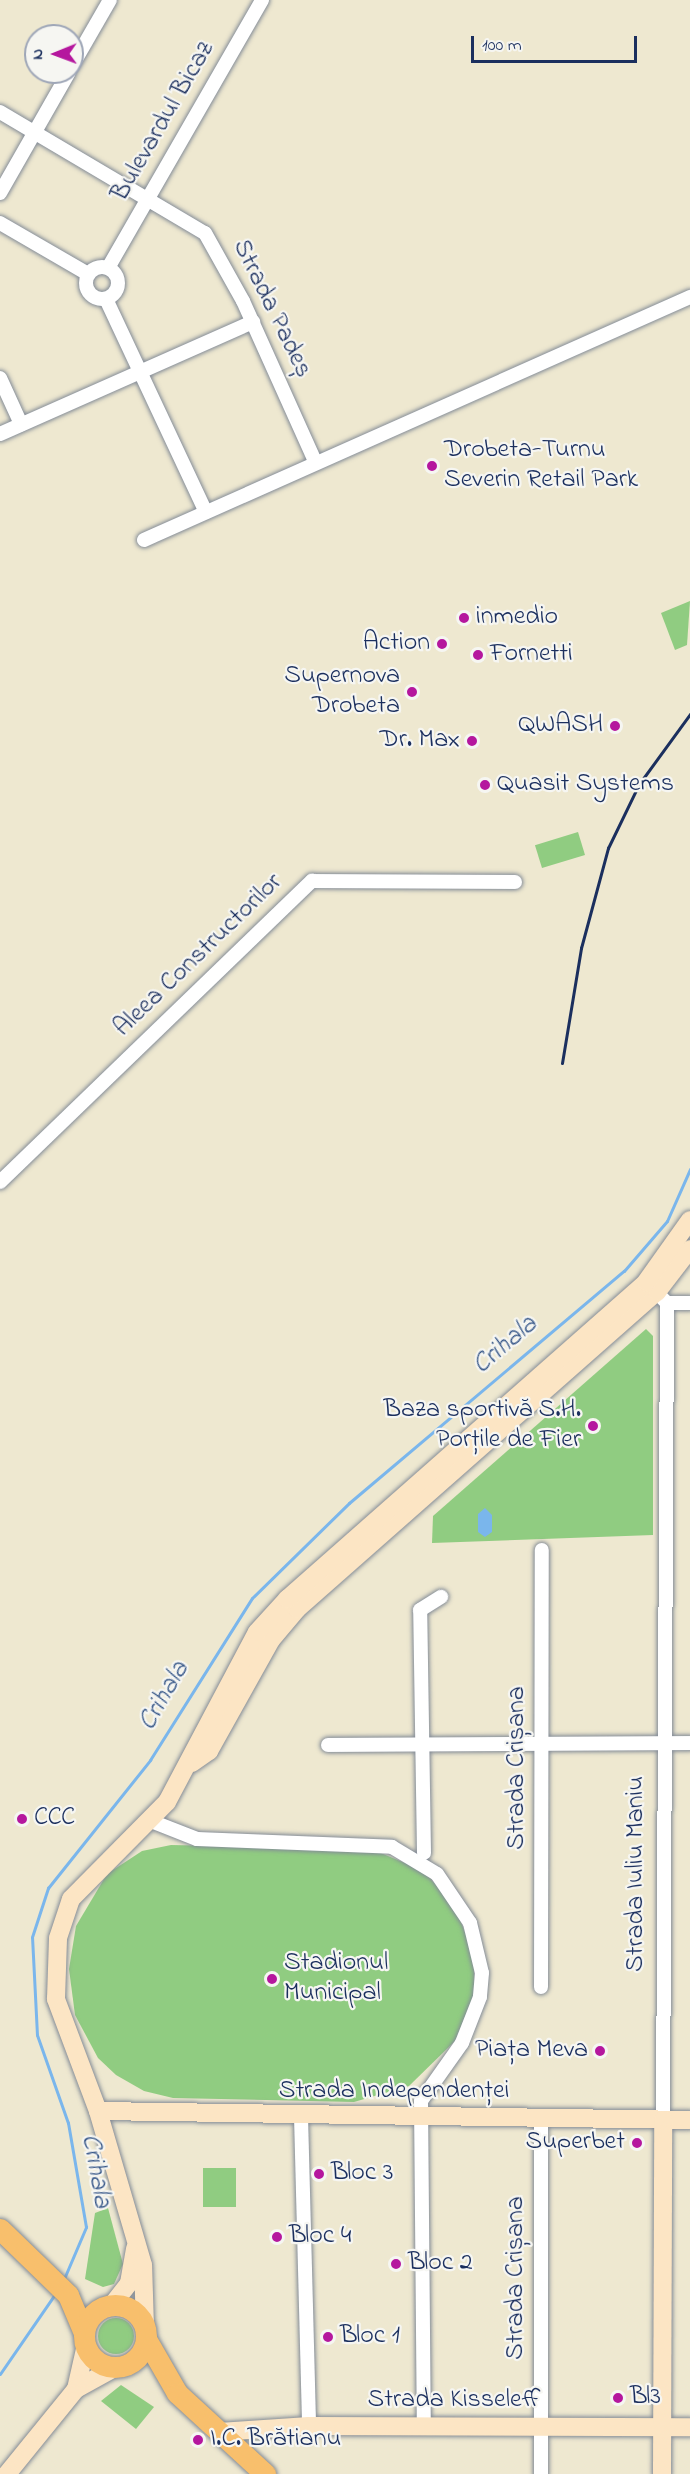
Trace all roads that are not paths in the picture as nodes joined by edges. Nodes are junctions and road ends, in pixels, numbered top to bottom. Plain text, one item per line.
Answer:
1 (110, 0) edge
2 (262, 0) edge
3 (84, 45) edge
4 (62, 84) edge
5 (0, 112) edge
6 (34, 132) junction
7 (0, 193) edge
8 (148, 197) junction
9 (0, 223) edge
10 (108, 268) junction
11 (88, 274) junction
12 (690, 297) edge
13 (106, 299) junction
14 (253, 322) junction
15 (141, 373) junction
16 (0, 378) edge
17 (21, 424) junction
18 (0, 434) edge
19 (315, 461) junction
20 (206, 512) junction
21 (144, 540) dead end
22 (515, 882) dead end
23 (0, 1182) edge
24 (690, 1220) edge
25 (690, 1249) edge
26 (657, 1292) junction
27 (690, 1303) edge
28 (542, 1550) dead end
29 (441, 1597) dead end
30 (663, 1743) junction
31 (690, 1743) edge
32 (422, 1744) junction
33 (542, 1744) junction
34 (328, 1745) dead end
35 (151, 1821) junction
36 (424, 1853) dead end
37 (541, 1987) dead end
38 (98, 2111) junction
39 (301, 2116) junction
40 (421, 2117) junction
41 (542, 2118) junction
42 (663, 2120) junction
43 (690, 2120) edge
44 (0, 2229) edge
45 (135, 2247) junction
46 (68, 2295) junction
47 (110, 2305) junction
48 (145, 2333) junction
49 (85, 2339) junction
50 (121, 2366) junction
51 (76, 2389) junction
52 (177, 2393) junction
53 (309, 2426) junction
54 (424, 2426) junction
55 (541, 2427) junction
56 (662, 2427) junction
57 (690, 2427) edge
58 (219, 2432) junction
59 (7, 2474) edge
60 (265, 2474) edge
61 (541, 2474) edge
62 (662, 2474) edge

1 - 3 street
2 - 8 street, Bulevardul Bicaz
4 - 6 street
5 - 6 street, Strada Padeș
6 - 7 street
6 - 8 street, Strada Padeș
8 - 10 street, Bulevardul Bicaz
8 - 14 street, Strada Padeș
9 - 11 street
10 - 11 street
10 - 13 street
11 - 13 street
12 - 19 street
13 - 15 street
14 - 15 street
14 - 19 street, Strada Padeș
15 - 17 street
15 - 20 street
16 - 17 street
17 - 18 street
19 - 20 street
20 - 21 street
22 - 23 street, Aleea Constructorilor
24 - 26 main road
25 - 26 main road
26 - 27 street
26 - 30 street, Strada Iuliu Maniu
26 - 35 main road
28 - 33 street, Strada Crișana
29 - 32 street
30 - 31 street
30 - 33 street
30 - 42 street, Strada Iuliu Maniu
32 - 33 street
32 - 34 street
32 - 36 street
33 - 37 street, Strada Crișana
35 - 38 main road
35 - 40 street
38 - 39 main road, Strada Independenței
38 - 45 main road
39 - 40 main road, Strada Independenței
39 - 53 street
40 - 41 main road, Strada Independenței
40 - 54 street
41 - 42 main road, Strada Independenței
41 - 55 street, Strada Crișana
42 - 43 main road, Strada Independenței
42 - 56 main road, Strada Iuliu Maniu
44 - 46 main road
45 - 47 main road
45 - 48 main road
46 - 47 main road
46 - 49 main road
47 - 48 main road
47 - 49 main road
48 - 50 main road
48 - 52 main road
49 - 50 main road
49 - 51 main road
50 - 51 main road
50 - 52 main road
51 - 59 main road
52 - 58 main road
53 - 54 main road, Strada Kisseleff
53 - 58 main road, Strada Kisseleff
54 - 55 main road, Strada Kisseleff
55 - 56 main road, Strada Kisseleff
55 - 61 street, Strada Crișana
56 - 57 main road, Strada Kisseleff
56 - 62 main road, Strada Iuliu Maniu
58 - 60 main road

